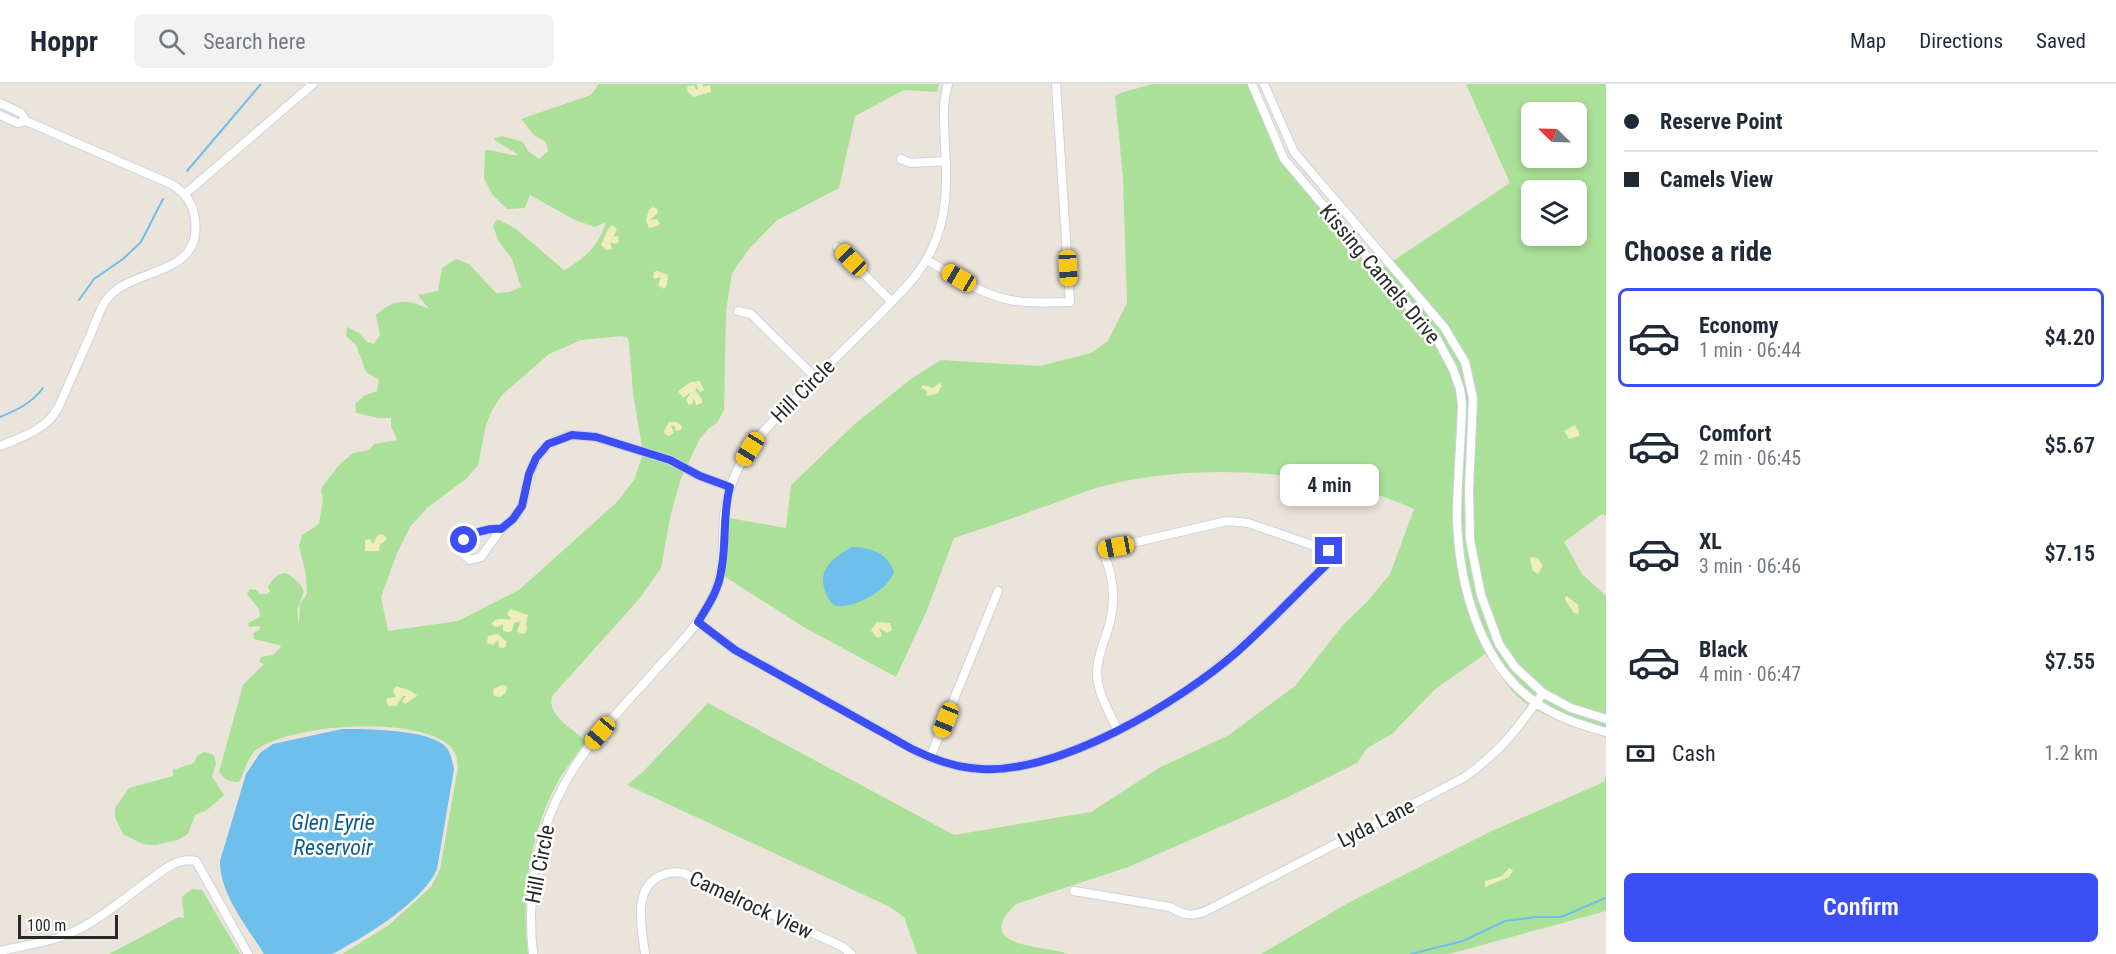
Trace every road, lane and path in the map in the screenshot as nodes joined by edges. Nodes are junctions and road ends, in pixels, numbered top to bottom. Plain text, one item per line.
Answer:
1 (313, 84) edge
2 (948, 84) edge
3 (1056, 84) edge
4 (1252, 84) edge
5 (1264, 84) edge
6 (0, 103) edge
7 (0, 115) edge
8 (26, 121) junction
9 (901, 159) dead end
10 (946, 161) junction
11 (185, 194) junction
12 (837, 247) dead end
13 (927, 260) junction
14 (892, 302) junction
15 (738, 311) dead end
16 (816, 378) junction
17 (0, 446) edge
18 (730, 487) junction
19 (501, 529) junction
20 (998, 591) dead end
21 (698, 622) junction
22 (1543, 693) junction
23 (1536, 703) junction
24 (1606, 719) edge
25 (1117, 729) junction
26 (1606, 732) edge
27 (930, 758) junction
28 (1074, 891) dead end
29 (0, 951) edge
30 (248, 954) edge
31 (533, 954) edge
32 (645, 954) edge
33 (851, 954) edge

1 - 11 street
2 - 10 street, Hill Circle
3 - 13 street
4 - 23 street, Kissing Camels Drive
5 - 22 street, Kissing Camels Drive
6 - 8 street
7 - 8 street
8 - 11 street
9 - 10 street
10 - 13 street, Hill Circle
11 - 17 street
12 - 14 street
13 - 14 street, Hill Circle
14 - 16 street, Hill Circle
15 - 16 street
16 - 18 street, Hill Circle
18 - 19 street
18 - 21 street, Hill Circle
19 - 19 street
20 - 27 street
21 - 27 street
21 - 31 street, Hill Circle
22 - 23 street, Lyda Lane
22 - 24 street, Kissing Camels Drive
23 - 26 street, Kissing Camels Drive
23 - 28 street, Lyda Lane
25 - 25 street
25 - 27 street
29 - 30 street
32 - 33 street, Camelrock View

